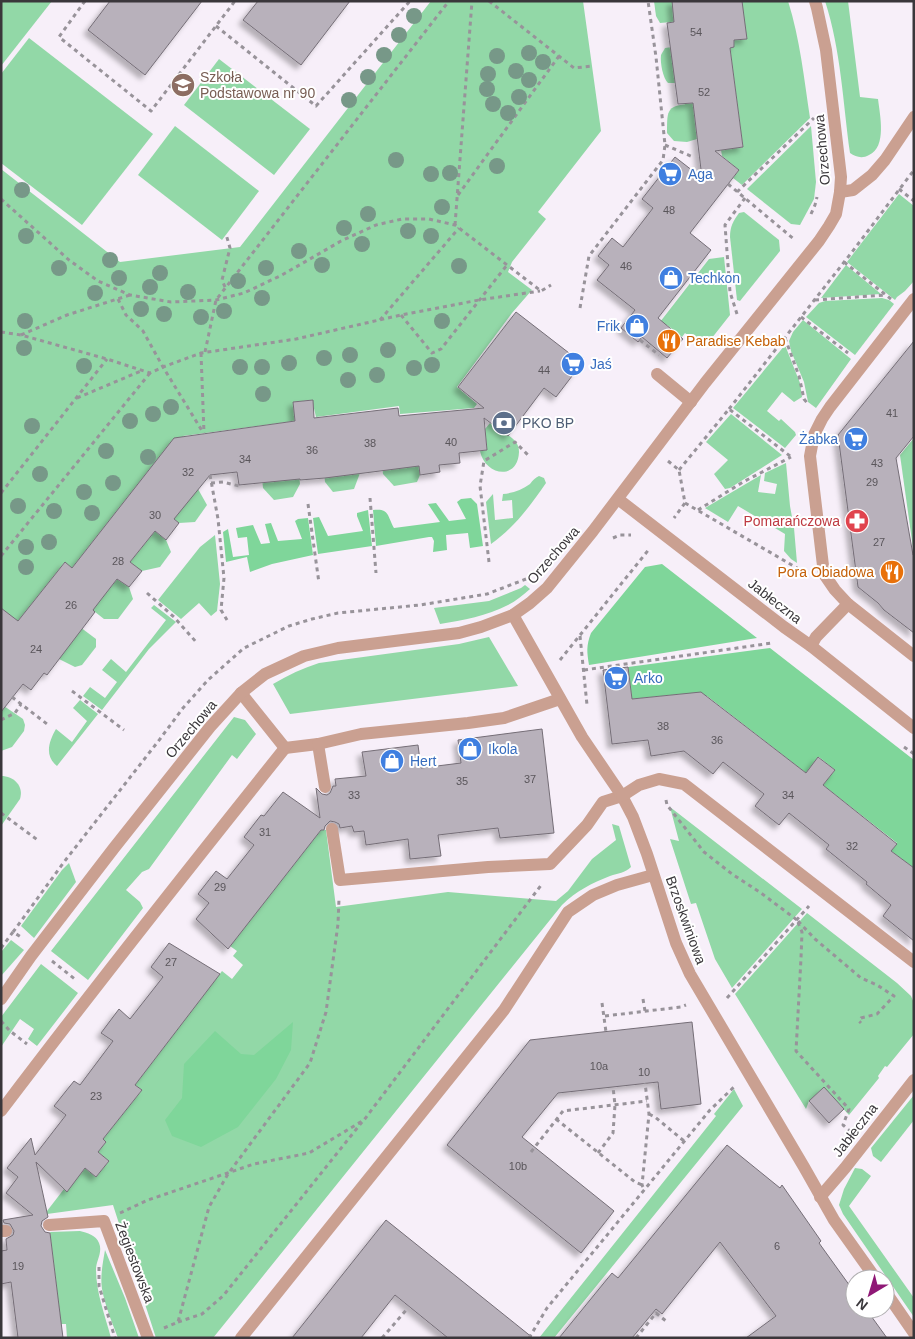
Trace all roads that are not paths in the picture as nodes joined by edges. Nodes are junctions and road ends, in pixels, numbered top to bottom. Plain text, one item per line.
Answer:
1 (815, 1) edge
2 (914, 117) edge
3 (840, 192) junction
4 (914, 299) edge
5 (657, 374) dead end
6 (691, 402) junction
7 (618, 499) junction
8 (848, 604) junction
9 (513, 615) junction
10 (810, 646) junction
11 (914, 656) edge
12 (241, 693) junction
13 (560, 699) junction
14 (914, 728) edge
15 (318, 744) junction
16 (285, 748) junction
17 (325, 787) dead end
18 (622, 796) junction
19 (332, 829) dead end
20 (653, 875) junction
21 (914, 962) edge
22 (1, 999) edge
23 (914, 1080) edge
24 (1, 1111) edge
25 (820, 1197) junction
26 (49, 1225) dead end
27 (869, 1269) edge
28 (895, 1305) edge
29 (914, 1333) edge
30 (147, 1336) edge
31 (242, 1338) edge

1 - 3 street, Orzechowa
2 - 3 street
3 - 6 street, Orzechowa
4 - 8 street
5 - 6 street
6 - 7 street, Orzechowa
7 - 9 street, Orzechowa
7 - 10 street, Jabłeczna
8 - 10 street
8 - 11 street
9 - 12 street, Orzechowa
9 - 13 street, Brzoskwiniowa
10 - 14 street, Jabłeczna
12 - 16 street
12 - 22 street, Orzechowa
13 - 15 street
13 - 18 street, Brzoskwiniowa
15 - 16 street
15 - 17 street
16 - 24 street
18 - 19 street
18 - 20 street, Brzoskwiniowa
18 - 21 street
20 - 25 street, Brzoskwiniowa
20 - 31 street
23 - 25 street, Jabłeczna
25 - 27 street, Brzoskwiniowa
26 - 30 street, Żegiestowska
28 - 29 street

